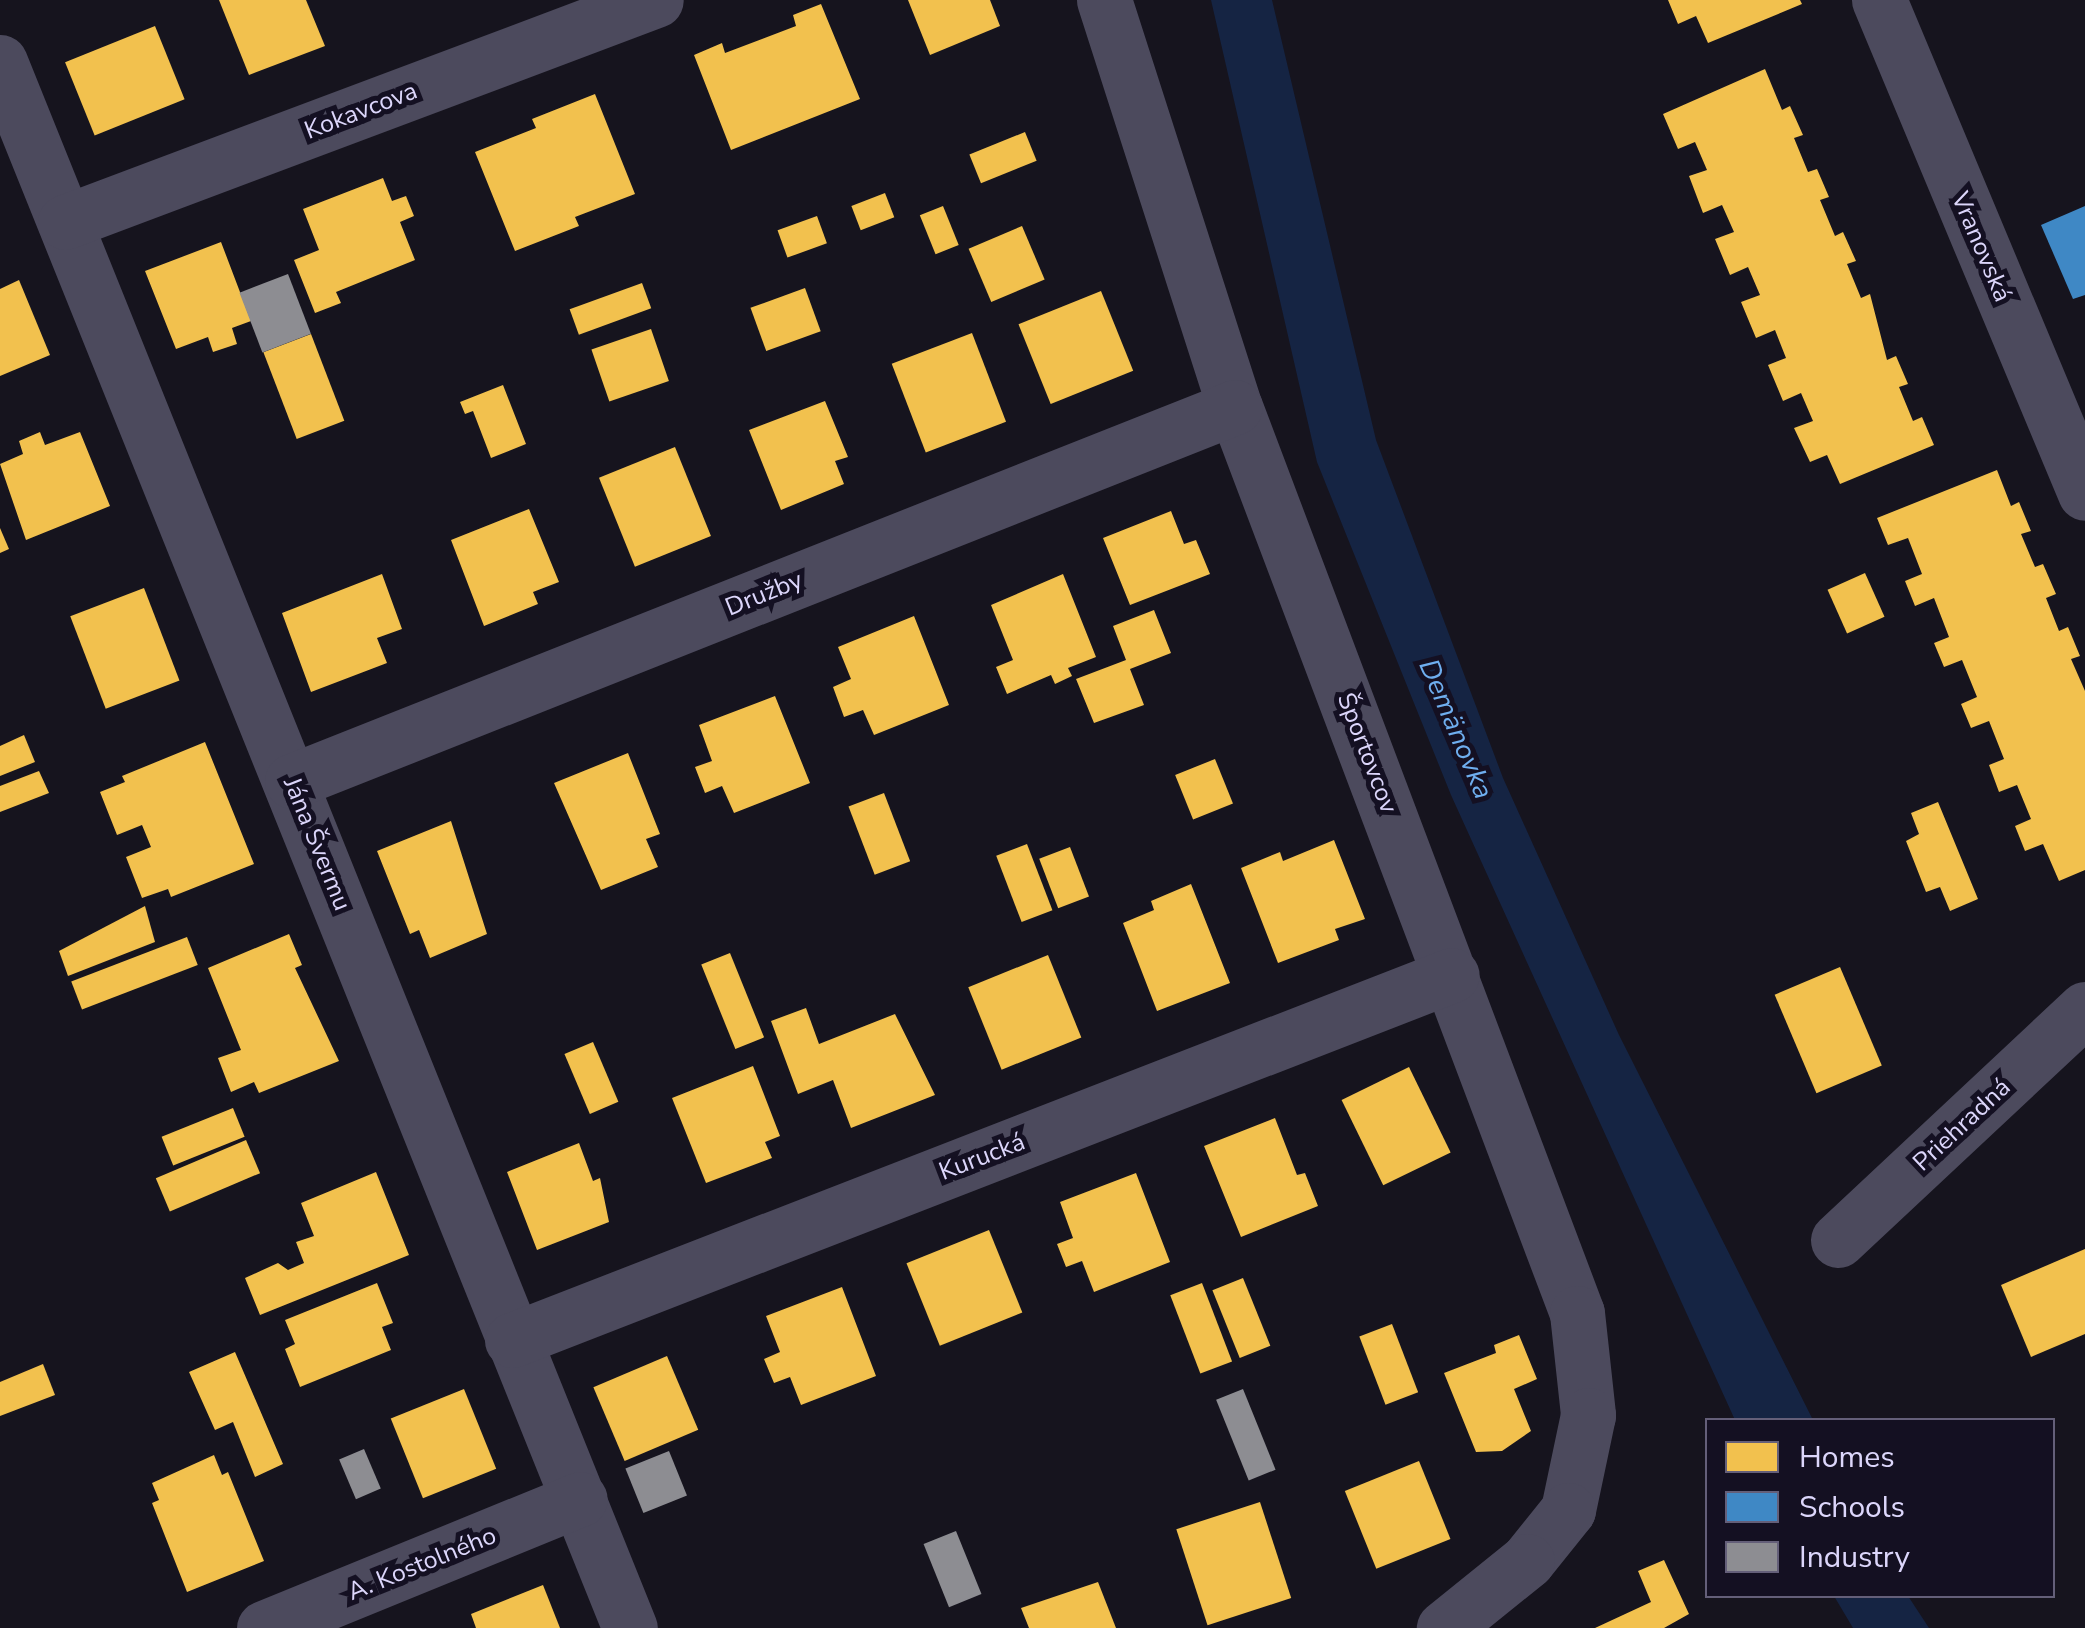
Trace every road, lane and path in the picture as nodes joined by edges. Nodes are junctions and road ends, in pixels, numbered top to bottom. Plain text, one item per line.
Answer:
1 (656, 0) edge
2 (1104, 0) edge
3 (1878, 0) edge
4 (0, 62) edge
5 (65, 222) junction
6 (1235, 407) junction
7 (2085, 494) edge
8 (292, 782) junction
9 (1452, 975) junction
10 (2085, 1009) edge
11 (1838, 1240) dead end
12 (512, 1340) junction
13 (580, 1499) junction
14 (1445, 1625) edge
15 (264, 1628) edge
16 (630, 1628) edge

1 - 5 street, Kokavcova
2 - 6 street, Športovcov
3 - 7 street, Vranovská
4 - 5 street, Jána Švermu
5 - 8 street, Jána Švermu
6 - 8 street, Družby
6 - 9 street, Športovcov
8 - 12 street, Jána Švermu
9 - 12 street, Kurucká
9 - 14 street, Športovcov
10 - 11 street, Priehradná
12 - 13 street, Jána Švermu
13 - 15 street, A. Kostolného
13 - 16 street, Jána Švermu

